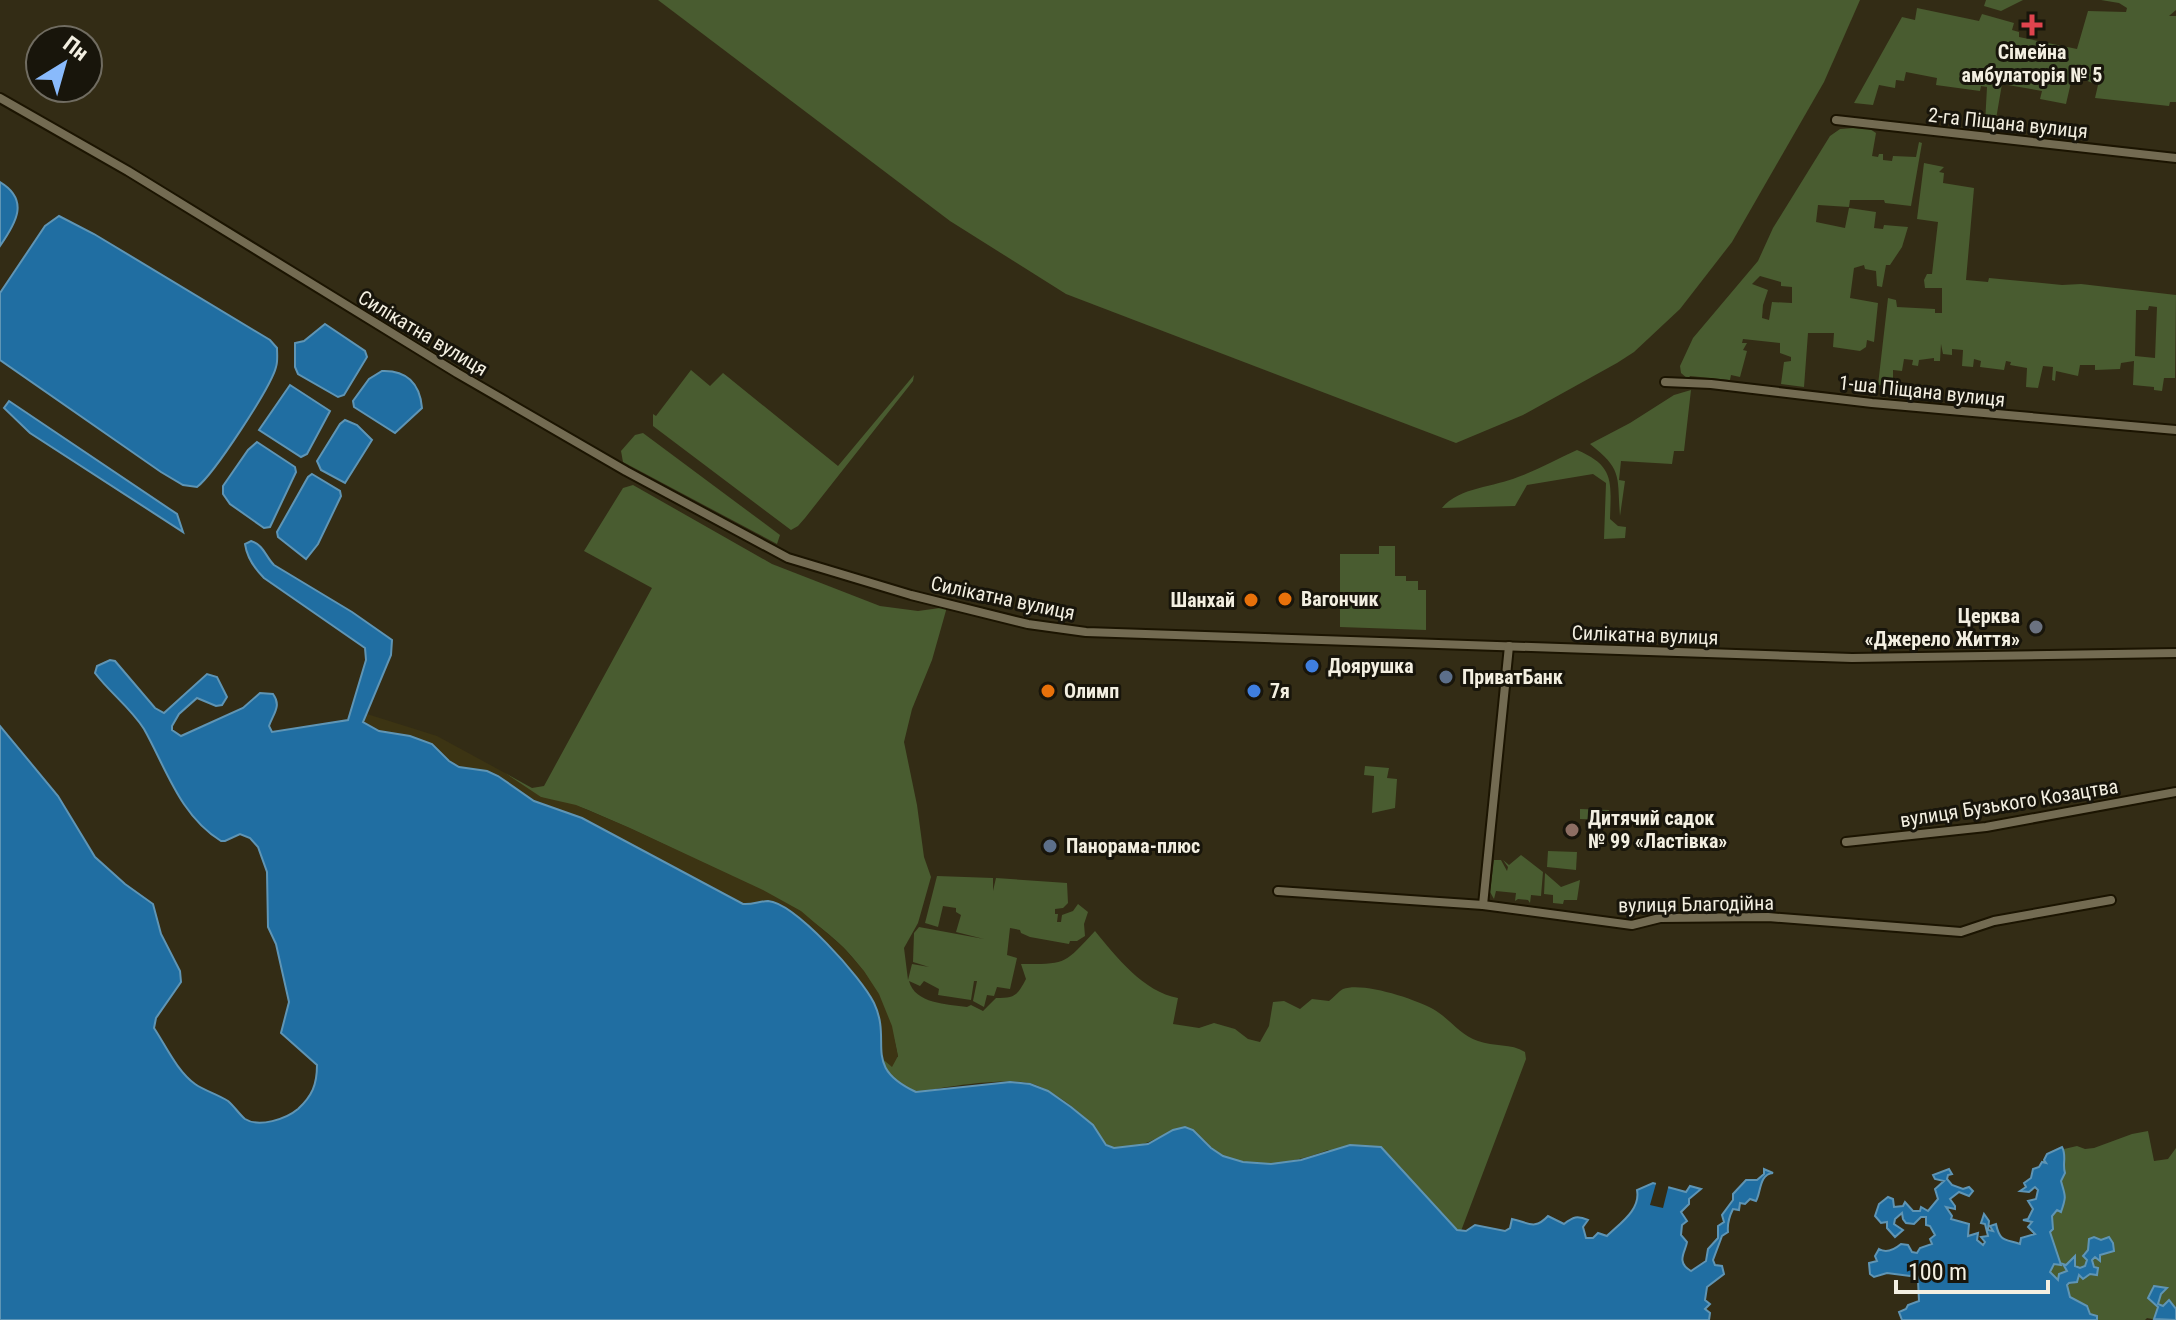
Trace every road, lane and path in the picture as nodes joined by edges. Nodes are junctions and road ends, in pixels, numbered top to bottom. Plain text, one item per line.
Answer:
1 (0, 98) edge
2 (1836, 120) dead end
3 (2176, 158) edge
4 (1665, 382) dead end
5 (2176, 430) edge
6 (1509, 646) junction
7 (2176, 653) edge
8 (2176, 792) edge
9 (1846, 842) dead end
10 (1278, 891) dead end
11 (2111, 900) dead end
12 (1483, 905) junction

1 - 6 street, Силікатна вулиця
2 - 3 street, 2-га Піщана вулиця
4 - 5 street, 1-ша Піщана вулиця
6 - 7 street, Силікатна вулиця
6 - 12 street
8 - 9 street, вулиця Бузького Козацтва
10 - 12 street, вулиця Благодійна
11 - 12 street, вулиця Благодійна

